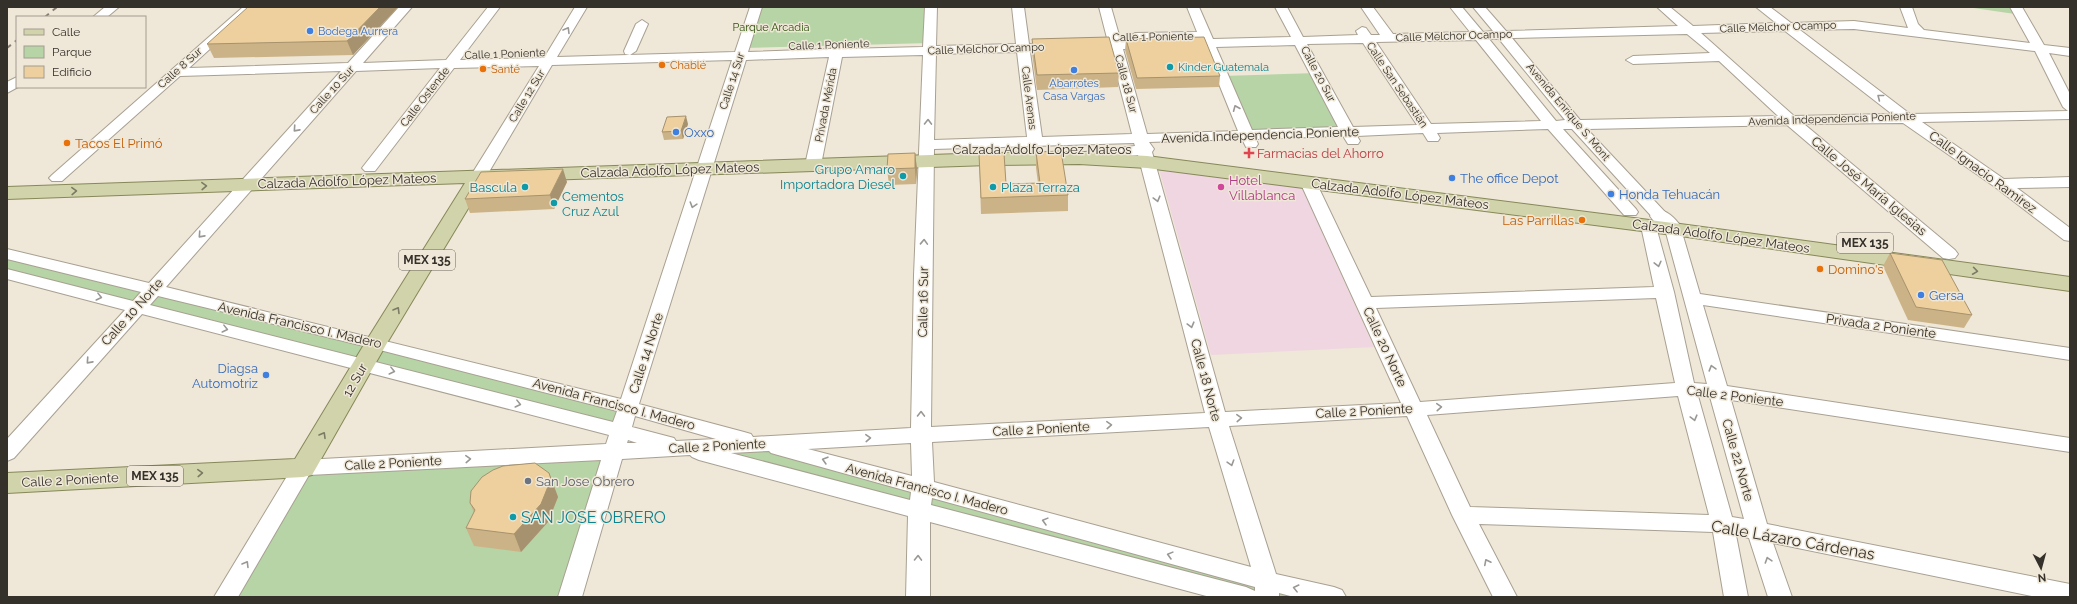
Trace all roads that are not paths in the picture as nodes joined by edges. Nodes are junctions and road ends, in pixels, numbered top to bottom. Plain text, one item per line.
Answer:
1 (113, 7) edge
2 (250, 7) edge
3 (406, 7) edge
4 (494, 7) edge
5 (581, 7) edge
6 (756, 7) edge
7 (931, 7) edge
8 (1018, 7) edge
9 (1105, 7) edge
10 (1193, 7) edge
11 (1281, 7) edge
12 (1367, 7) edge
13 (1456, 7) edge
14 (1466, 7) edge
15 (1479, 7) edge
16 (1492, 7) edge
17 (1662, 7) edge
18 (1762, 7) edge
19 (1906, 7) edge
20 (2016, 7) edge
21 (100, 16) edge
22 (1783, 22) junction
23 (642, 24) dead end
24 (1685, 26) junction
25 (1916, 29) junction
26 (1494, 31) junction
27 (1386, 34) junction
28 (1364, 35) junction
29 (1298, 37) junction
30 (1207, 39) junction
31 (1114, 42) junction
32 (1022, 44) junction
33 (2038, 44) junction
34 (2070, 44) edge
35 (929, 47) junction
36 (837, 49) junction
37 (630, 51) junction
38 (741, 52) junction
39 (2070, 52) edge
40 (1722, 56) junction
41 (550, 58) junction
42 (453, 60) junction
43 (1633, 60) dead end
44 (356, 63) junction
45 (180, 68) junction
46 (16, 82) edge
47 (7, 90) edge
48 (2070, 107) edge
49 (2070, 115) edge
50 (1905, 117) junction
51 (1791, 121) junction
52 (1572, 129) junction
53 (1430, 134) junction
54 (1351, 136) junction
55 (1249, 140) junction
56 (1035, 142) junction
57 (1144, 150) junction
58 (927, 152) junction
59 (815, 159) junction
60 (706, 162) junction
61 (370, 168) junction
62 (482, 170) junction
63 (56, 178) junction
64 (251, 178) junction
65 (1308, 182) junction
66 (2070, 182) edge
67 (2001, 184) junction
68 (8, 190) edge
69 (1651, 220) junction
70 (2070, 236) edge
71 (7, 254) edge
72 (1949, 254) junction
73 (2070, 270) edge
74 (7, 274) edge
75 (88, 274) junction
76 (2070, 284) edge
77 (64, 288) junction
78 (152, 290) junction
79 (1665, 292) junction
80 (1692, 298) junction
81 (1365, 303) junction
82 (137, 306) junction
83 (376, 343) junction
84 (2070, 354) edge
85 (364, 364) junction
86 (502, 375) junction
87 (1686, 389) junction
88 (1718, 391) junction
89 (481, 394) junction
90 (629, 407) junction
91 (1414, 409) junction
92 (1217, 420) junction
93 (921, 435) junction
94 (617, 440) junction
95 (759, 444) junction
96 (2070, 446) edge
97 (682, 447) junction
98 (7, 453) edge
99 (303, 468) junction
100 (7, 483) edge
101 (922, 488) junction
102 (919, 510) junction
103 (1463, 515) junction
104 (1723, 524) junction
105 (1758, 531) junction
106 (1267, 589) edge
107 (2070, 594) edge
108 (226, 597) edge
109 (570, 597) edge
110 (918, 597) edge
111 (1246, 597) edge
112 (1334, 597) edge
113 (1505, 597) edge
114 (1736, 597) edge
115 (1780, 597) edge

1 - 21 street
2 - 45 street, Calle 8 Sur
3 - 44 street, Calle 10 Sur
4 - 42 street, Calle Ostende
41 -> 5 street, Calle 12 Sur
6 - 38 street, Calle 14 Sur
7 - 35 street, Calle 16 Sur
8 - 32 street, Calle Arenas
9 - 31 street, Calle 18 Sur
10 - 30 street
11 - 29 street, Calle 20 Sur
12 - 27 street, Calle San Sebastián
13 - 26 street
14 - 26 street, Avenida Enrique S. Mont
15 - 26 street, Avenida Enrique S. Mont
16 - 26 street
17 - 24 street, Calle José María Iglesias
18 - 22 street, Calle Ignacio Ramírez
19 - 25 street
20 - 33 street
22 - 24 street, Calle Melchor Ocampo
22 - 25 street, Calle Melchor Ocampo
50 -> 22 street, Calle Ignacio Ramírez
23 - 37 street
24 - 26 street, Calle Melchor Ocampo
24 - 40 street, Calle José María Iglesias
25 - 33 street, Calle Melchor Ocampo
26 - 27 street, Calle 1 Poniente
26 - 52 street, Avenida Enrique S. Mont
26 - 52 street
27 - 28 street, Calle 1 Poniente
28 - 29 street, Calle 1 Poniente
28 - 53 street, Calle San Sebastián
29 - 30 street, Calle 1 Poniente
29 - 54 street, Calle 20 Sur
30 - 31 street, Calle 1 Poniente
55 -> 30 street
31 - 32 street, Calle 1 Poniente
31 - 57 street, Calle 18 Sur
32 - 35 street, Calle 1 Poniente
32 - 56 street, Calle Arenas
33 - 34 street, Calle Melchor Ocampo
33 - 39 street, Calle Melchor Ocampo
33 - 48 street
35 - 36 street, Calle 1 Poniente
58 -> 35 street, Calle 16 Sur
36 - 38 street, Calle 1 Poniente
36 - 59 street, Privada Mérida
37 - 38 street, Calle 1 Poniente
37 - 41 street, Calle 1 Poniente
38 - 41 street, Calle 1 Poniente
38 - 60 street, Calle 14 Sur
40 - 43 street
40 - 51 street, Calle José María Iglesias
41 - 42 street, Calle 1 Poniente
41 - 62 street, Calle 12 Sur
42 - 44 street, Calle 1 Poniente
42 - 61 street, Calle Ostende
44 - 45 street, Calle 1 Poniente
44 -> 64 street, Calle 10 Sur
45 - 63 street, Calle 8 Sur
46 - 47 street
49 - 50 street, Avenida Independencia Poniente
50 - 51 street, Avenida Independencia Poniente
50 - 67 street, Calle Ignacio Ramírez
51 - 52 street, Avenida Independencia Poniente
51 - 72 street, Calle José María Iglesias
52 - 53 street, Avenida Independencia Poniente
52 - 69 street, Avenida Enrique S. Mont
52 - 69 street
53 - 54 street, Avenida Independencia Poniente
54 - 55 street, Avenida Independencia Poniente
55 - 57 street, Avenida Independencia Poniente
56 - 57 street, Avenida Independencia Poniente
56 - 58 street, Avenida Independencia Poniente
57 - 58 main road, Calzada Adolfo López Mateos / MEX 135
57 - 58 main road, Calzada Adolfo López Mateos / MEX 135
57 - 65 main road, Calzada Adolfo López Mateos / MEX 135
57 - 69 main road, Calzada Adolfo López Mateos / MEX 135
57 -> 92 street, Calle 18 Norte
58 - 59 main road, Calzada Adolfo López Mateos / MEX 135
93 -> 58 street, Calle 16 Sur
59 - 60 main road, Calzada Adolfo López Mateos / MEX 135
60 - 62 main road, Calzada Adolfo López Mateos / MEX 135
60 -> 90 street, Calle 14 Norte
61 - 62 main road, Calzada Adolfo López Mateos / MEX 135
61 - 64 main road, Calzada Adolfo López Mateos / MEX 135
62 - 64 main road, Calzada Adolfo López Mateos / MEX 135
83 -> 62 main road, 12 Sur / MEX 135
63 - 64 main road, Calzada Adolfo López Mateos / MEX 135
63 - 68 main road, Calzada Adolfo López Mateos
68 -> 64 main road, Calzada Adolfo López Mateos / MEX 135
64 -> 78 street, Calle 10 Norte
65 - 69 main road, Calzada Adolfo López Mateos / MEX 135
65 - 81 street, Calle 20 Norte
66 - 67 street
67 - 70 street, Calle Ignacio Ramírez
69 - 72 main road, Calzada Adolfo López Mateos / MEX 135
69 -> 76 main road, Calzada Adolfo López Mateos / MEX 135
69 -> 79 street
69 - 80 street, Calle 22 Norte
71 - 75 street, Avenida Francisco I. Madero
72 - 73 main road, Calzada Adolfo López Mateos / MEX 135
74 - 77 street, Avenida Francisco I. Madero
75 - 77 street
75 - 78 street, Avenida Francisco I. Madero
77 -> 82 street, Avenida Francisco I. Madero
78 - 82 street, Calle 10 Norte
78 - 83 street, Avenida Francisco I. Madero
79 - 81 street
79 - 87 street
80 - 84 street, Privada 2 Poniente
88 -> 80 street, Calle 22 Norte
81 - 91 street, Calle 20 Norte
82 -> 85 street, Avenida Francisco I. Madero
82 -> 98 street, Calle 10 Norte
83 - 85 main road, 12 Sur / MEX 135
83 - 86 street, Avenida Francisco I. Madero
85 -> 89 street, Avenida Francisco I. Madero
99 -> 85 main road, 12 Sur / MEX 135
86 - 89 street
86 - 90 street, Avenida Francisco I. Madero
87 - 88 street, Calle 2 Poniente
91 -> 87 street, Calle 2 Poniente
87 -> 104 street
88 - 96 street, Calle 2 Poniente
88 - 105 street, Calle 22 Norte
89 -> 94 street, Avenida Francisco I. Madero
90 - 94 street, Calle 14 Norte
90 - 95 street, Avenida Francisco I. Madero
92 -> 91 street, Calle 2 Poniente
91 - 103 street, Calle 20 Norte
93 -> 92 street, Calle 2 Poniente
92 -> 106 street, Calle 18 Norte
95 -> 93 street, Calle 2 Poniente
93 - 101 street, Calle 16 Sur
94 - 97 street, Calle 2 Poniente
99 -> 94 street, Calle 2 Poniente
94 - 109 street, Calle 14 Norte
95 - 97 street, Calle 2 Poniente
101 -> 95 street, Avenida Francisco I. Madero
97 - 102 street, Avenida Francisco I. Madero
100 -> 99 main road, Calle 2 Poniente / MEX 135
108 -> 99 street, 12 Sur
101 - 102 street, Calle 16 Sur
106 -> 101 street, Avenida Francisco I. Madero
110 -> 102 street, Calle 16 Sur
102 - 111 street, Avenida Francisco I. Madero
103 - 104 street, Calle Lázaro Cárdenas
113 -> 103 street, Calle 20 Norte
104 - 105 street, Calle Lázaro Cárdenas
104 - 114 street
105 - 107 street, Calle Lázaro Cárdenas
115 -> 105 street, Calle 22 Norte
112 -> 106 street, Avenida Francisco I. Madero

